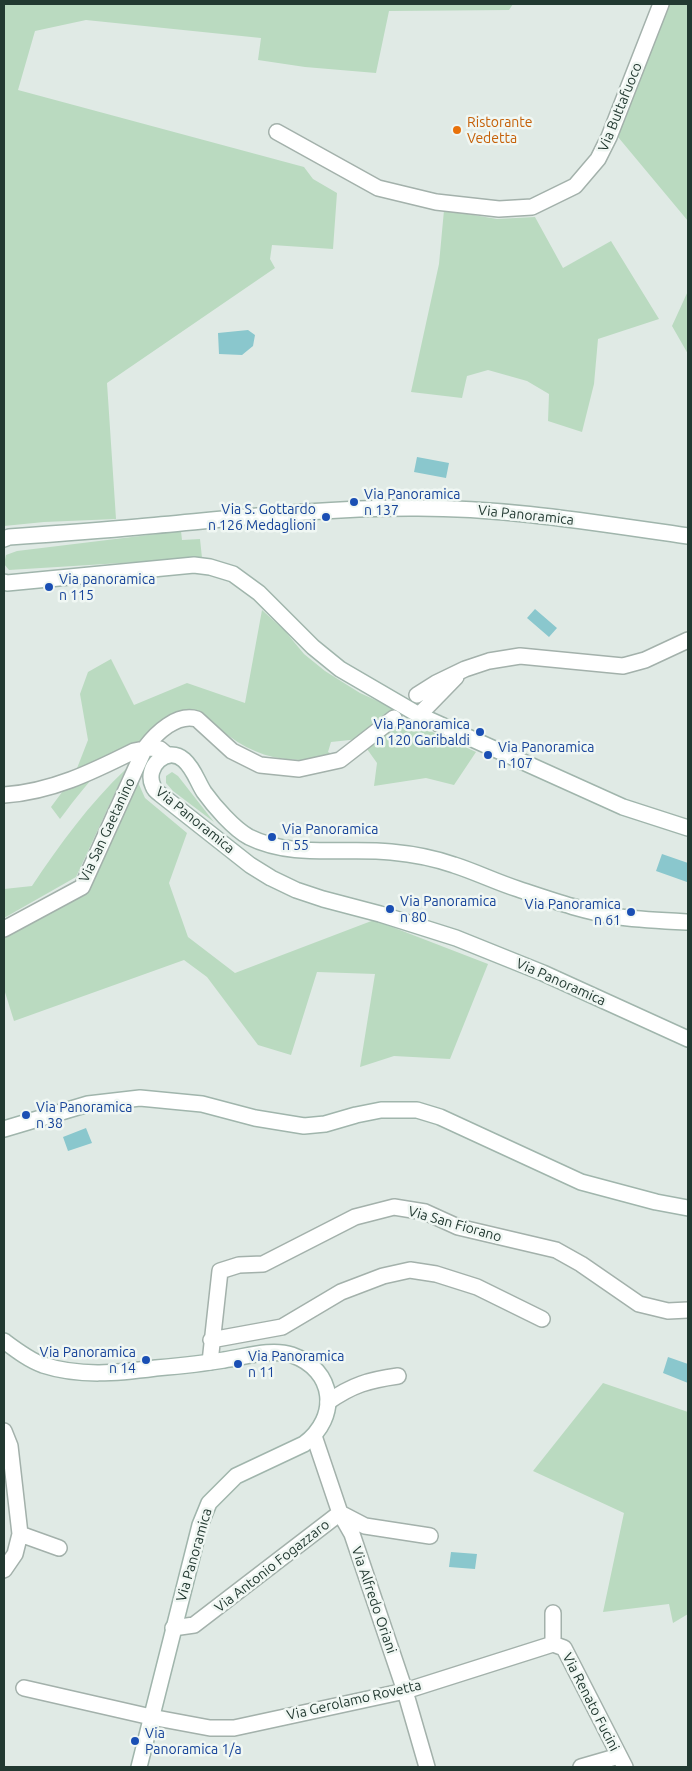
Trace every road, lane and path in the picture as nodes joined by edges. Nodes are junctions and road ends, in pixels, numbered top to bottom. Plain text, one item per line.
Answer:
1 (661, 4) edge
2 (277, 132) dead end
3 (688, 536) edge
4 (4, 539) edge
5 (4, 582) edge
6 (688, 640) edge
7 (465, 669) junction
8 (417, 695) dead end
9 (419, 715) junction
10 (394, 718) dead end
11 (145, 748) junction
12 (166, 755) junction
13 (4, 795) edge
14 (688, 828) edge
15 (688, 922) edge
16 (4, 929) edge
17 (688, 1039) edge
18 (4, 1129) edge
19 (688, 1208) edge
20 (688, 1310) edge
21 (542, 1319) dead end
22 (212, 1340) junction
23 (4, 1342) edge
24 (210, 1362) junction
25 (398, 1376) dead end
26 (328, 1402) junction
27 (4, 1432) edge
28 (314, 1436) junction
29 (340, 1513) junction
30 (20, 1534) junction
31 (430, 1536) dead end
32 (59, 1548) dead end
33 (4, 1570) edge
34 (553, 1613) dead end
35 (173, 1628) junction
36 (553, 1644) junction
37 (24, 1688) dead end
38 (405, 1691) junction
39 (151, 1717) junction
40 (622, 1762) edge
41 (139, 1767) edge
42 (427, 1767) edge
43 (582, 1767) edge

1 - 2 street, Via Buttafuoco
3 - 4 street, Via Panoramica
5 - 9 street
6 - 7 street
7 - 8 street
7 - 9 street
9 - 14 street
10 - 11 street, Via San Gaetanino
11 - 12 street
11 - 13 street, Via San Gaetanino
11 - 16 street, Via San Gaetanino
12 - 15 street, Via Panoramica
12 - 17 street, Via Panoramica
18 - 19 street
20 - 22 street, Via San Fiorano
21 - 22 street
22 - 24 street, Via San Fiorano
23 - 24 street, Via Panoramica
24 - 26 street, Via Panoramica
25 - 26 street
26 - 28 street, Via Panoramica
27 - 30 street
28 - 29 street, Via Alfredo Oriani
28 - 35 street, Via Panoramica
29 - 31 street, Via Antonio Fogazzaro
29 - 35 street, Via Antonio Fogazzaro
29 - 38 street, Via Alfredo Oriani
30 - 32 street
30 - 33 street
34 - 36 street, Via Renato Fucini
35 - 39 street, Via Panoramica
36 - 38 street, Via Gerolamo Rovetta
36 - 40 street, Via Renato Fucini
37 - 39 street, Via Gerolamo Rovetta
38 - 39 street, Via Gerolamo Rovetta
38 - 42 street, Via Alfredo Oriani
39 - 41 street, Via Panoramica
40 - 43 street

